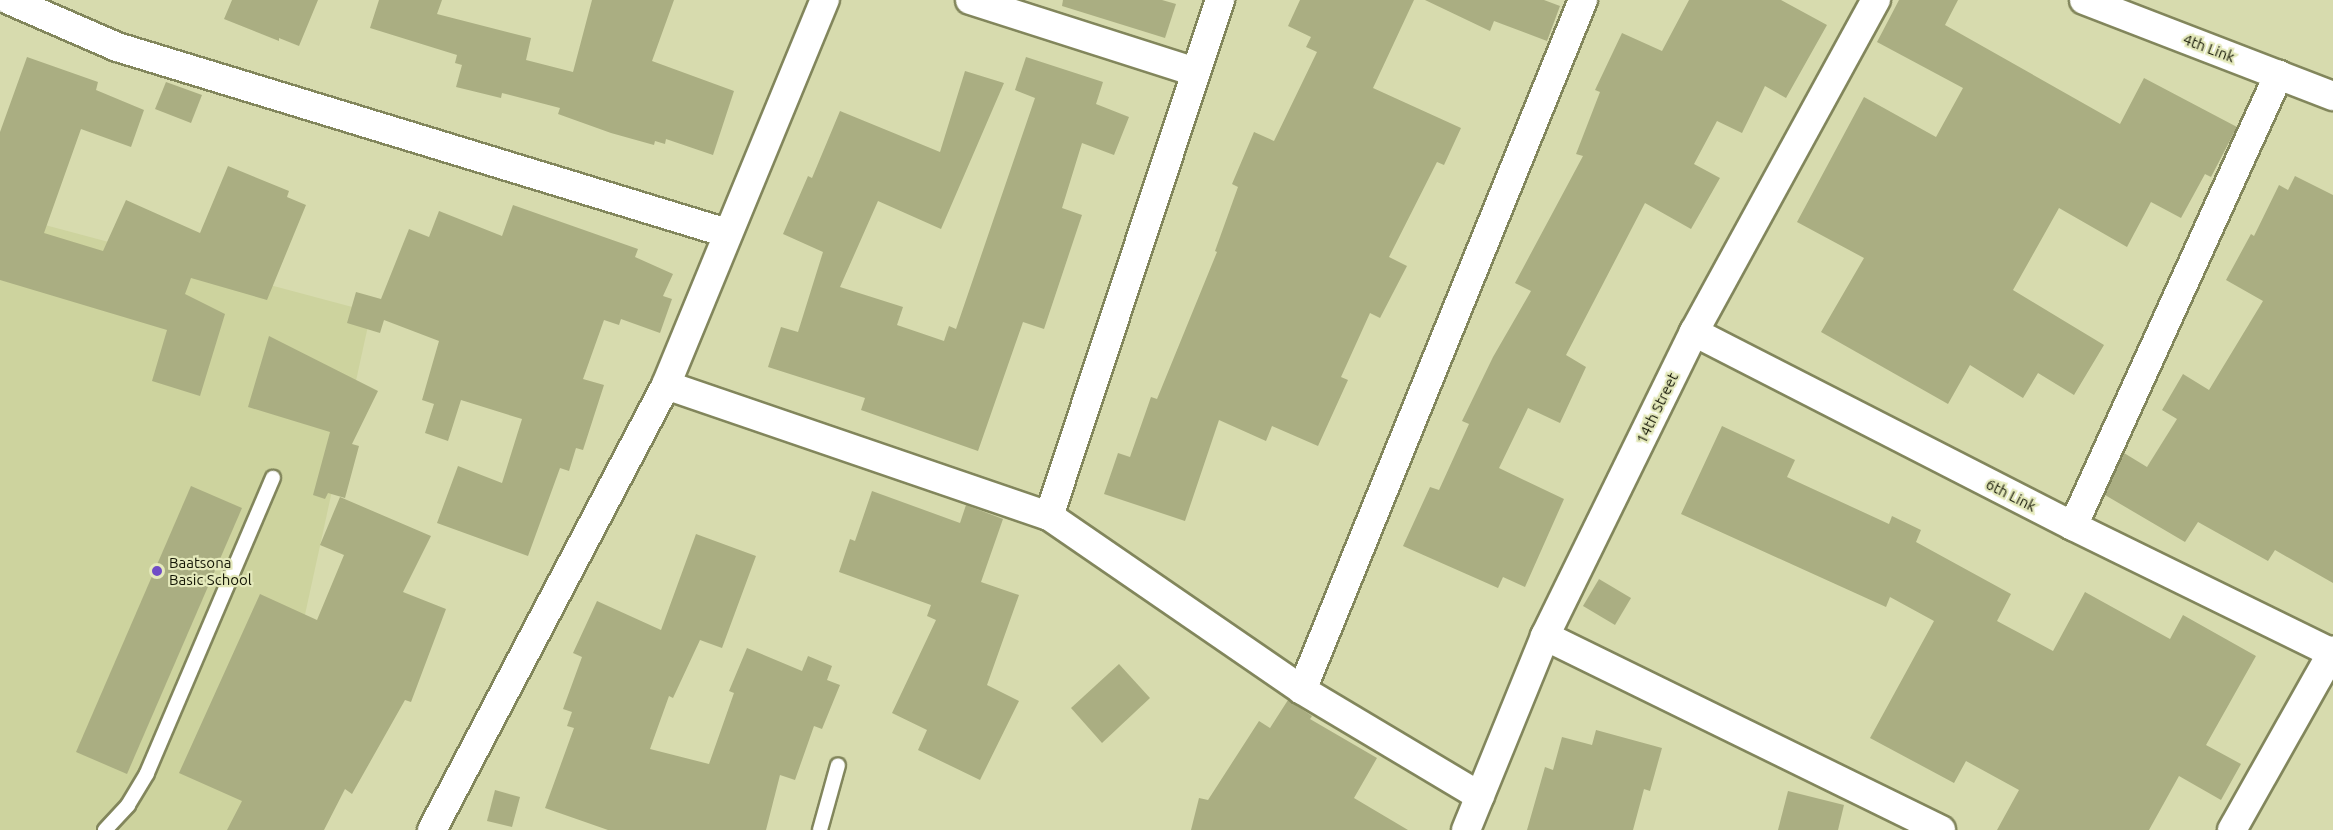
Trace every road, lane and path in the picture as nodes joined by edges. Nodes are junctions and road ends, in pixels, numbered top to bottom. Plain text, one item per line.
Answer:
1 (9, 0) edge
2 (825, 0) edge
3 (970, 0) edge
4 (1220, 0) edge
5 (1582, 0) edge
6 (1876, 0) edge
7 (2084, 0) edge
8 (1196, 72) junction
9 (2279, 75) junction
10 (2333, 96) edge
11 (727, 233) junction
12 (1694, 332) junction
13 (666, 385) junction
14 (273, 478) dead end
15 (1049, 516) junction
16 (2073, 526) junction
17 (1545, 636) junction
18 (2332, 652) edge
19 (1302, 690) junction
20 (838, 765) dead end
21 (1480, 796) junction
22 (105, 830) edge
23 (432, 830) edge
24 (820, 830) edge
25 (1466, 830) edge
26 (1941, 830) edge
27 (2232, 830) edge

1 - 11 street
2 - 11 street
3 - 8 street
4 - 8 street
5 - 19 street
6 - 12 street, 14th Street
7 - 9 street, 4th Link
8 - 15 street
9 - 10 street, 4th Link
9 - 16 street
11 - 13 street
12 - 16 street, 6th Link
12 - 17 street, 14th Street
13 - 15 street
13 - 23 street
14 - 22 lane
15 - 19 street
16 - 18 street, 6th Link
17 - 21 street, 14th Street
17 - 26 street
18 - 27 street
19 - 21 street
20 - 24 lane
21 - 25 street, 14th Street

